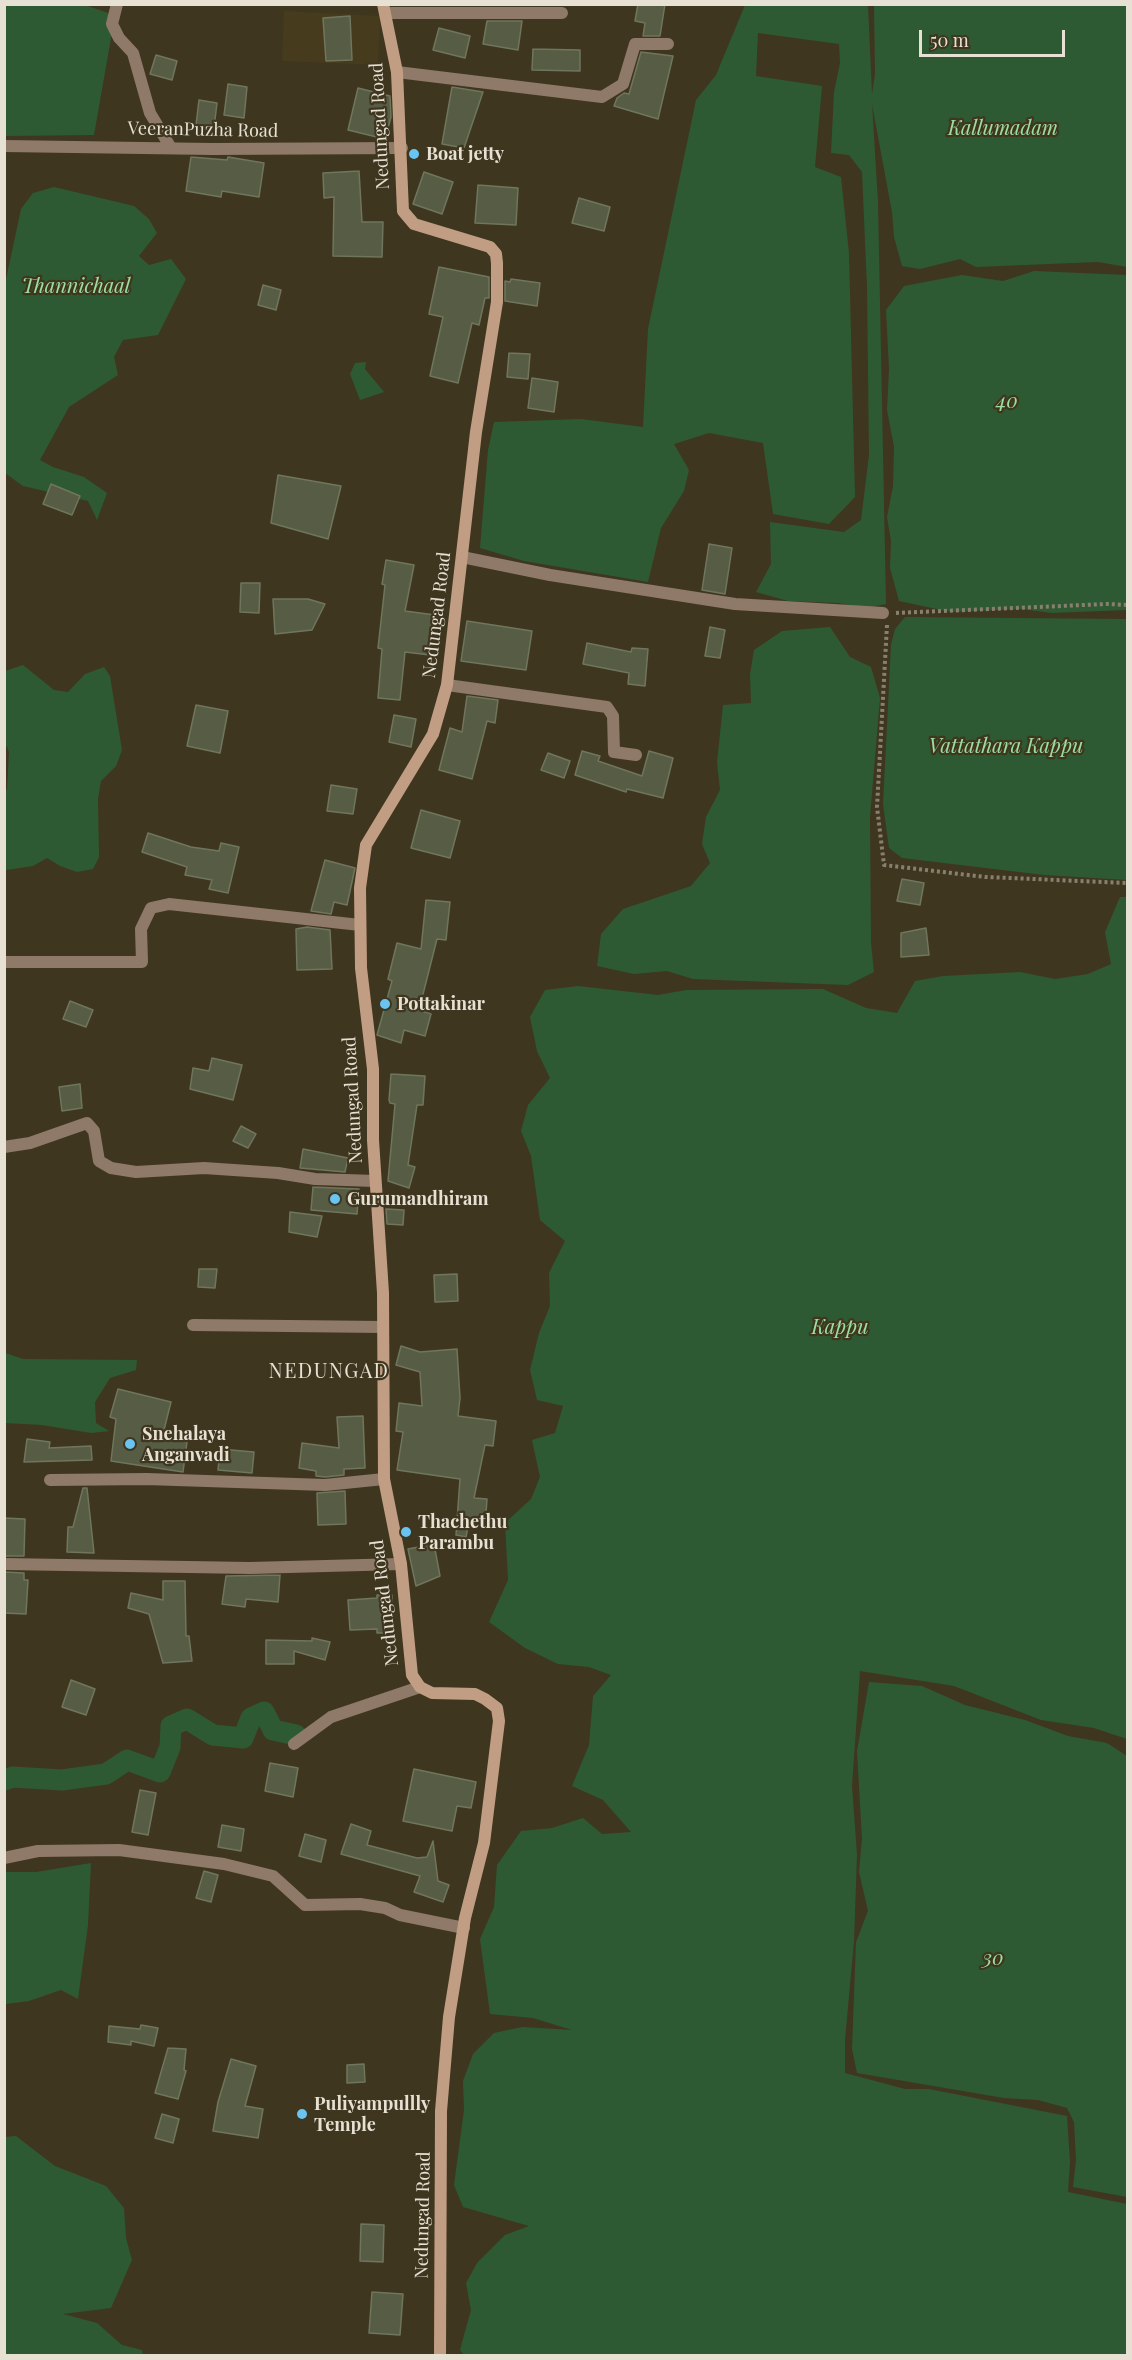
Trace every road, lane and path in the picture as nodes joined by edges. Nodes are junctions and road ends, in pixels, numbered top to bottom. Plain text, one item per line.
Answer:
1 (117, 4) edge
2 (384, 9) edge
3 (562, 13) dead end
4 (668, 44) dead end
5 (396, 72) junction
6 (4, 146) edge
7 (402, 147) junction
8 (171, 148) junction
9 (462, 557) junction
10 (1128, 605) edge
11 (883, 613) junction
12 (447, 685) junction
13 (636, 754) dead end
14 (1128, 883) edge
15 (360, 925) junction
16 (4, 962) edge
17 (4, 1147) edge
18 (375, 1181) junction
19 (193, 1325) dead end
20 (383, 1327) junction
21 (384, 1479) junction
22 (50, 1480) dead end
23 (4, 1564) edge
24 (401, 1564) junction
25 (420, 1687) junction
26 (294, 1744) dead end
27 (4, 1858) edge
28 (464, 1928) junction
29 (440, 2355) edge

1 - 8 street
2 - 3 street
2 - 5 main road, Nedungad Road
4 - 5 street
5 - 7 main road, Nedungad Road
6 - 8 street, VeeranPuzha Road
7 - 8 street, VeeranPuzha Road
7 - 9 main road, Nedungad Road
9 - 11 street
9 - 12 main road, Nedungad Road
10 - 11 path
11 - 14 path
12 - 13 street
12 - 15 main road, Nedungad Road
15 - 16 street
15 - 18 main road, Nedungad Road
17 - 18 street
18 - 20 main road, Nedungad Road
19 - 20 street
20 - 21 main road, Nedungad Road
21 - 22 street
21 - 24 main road, Nedungad Road
23 - 24 street
24 - 25 main road, Nedungad Road
25 - 26 street
25 - 28 main road, Nedungad Road
27 - 28 street
28 - 29 main road, Nedungad Road

